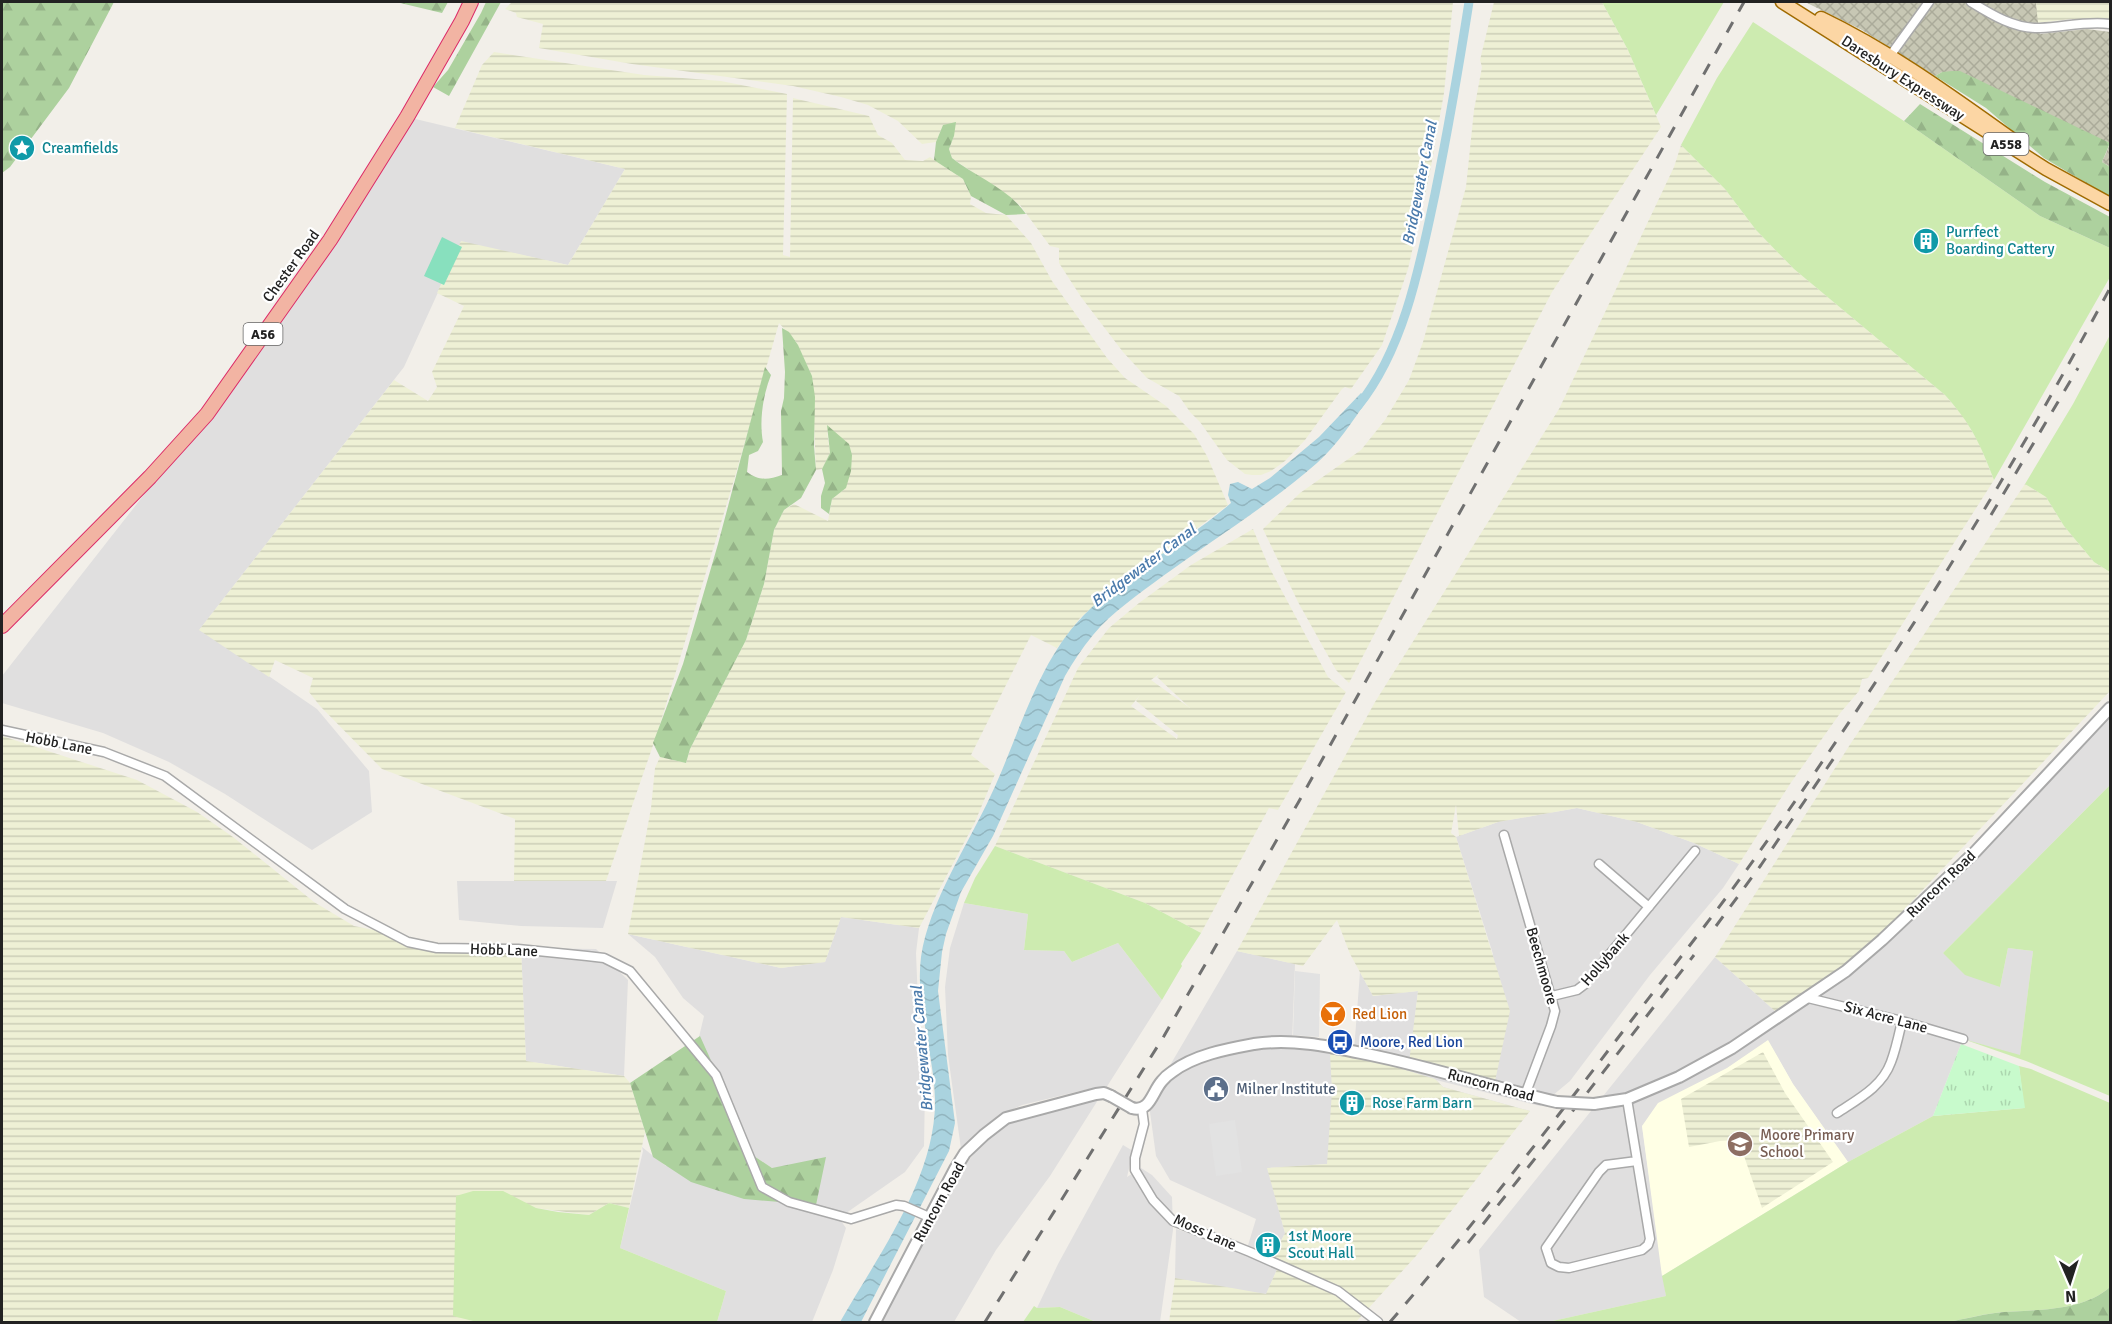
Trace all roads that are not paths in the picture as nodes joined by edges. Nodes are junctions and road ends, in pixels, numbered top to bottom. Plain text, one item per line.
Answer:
1 (471, 2) edge
2 (1784, 2) edge
3 (1929, 2) edge
4 (1971, 2) edge
5 (2110, 24) edge
6 (1887, 61) junction
7 (1931, 89) junction
8 (2110, 204) edge
9 (2, 626) edge
10 (2110, 708) edge
11 (2, 730) edge
12 (1504, 835) dead end
13 (1695, 850) dead end
14 (1599, 864) dead end
15 (1649, 907) junction
16 (1552, 996) junction
17 (1809, 998) junction
18 (1902, 1021) junction
19 (1963, 1039) dead end
20 (1525, 1095) junction
21 (1628, 1099) junction
22 (1137, 1108) junction
23 (1837, 1113) dead end
24 (1637, 1161) junction
25 (926, 1216) junction
26 (1377, 1322) edge
27 (875, 1323) edge

1 - 9 highway, Chester Road / A56
2 - 6 main road, Daresbury Expressway / A558
3 - 6 street
4 - 5 street
6 - 7 main road, Daresbury Expressway / A558
6 - 7 main road, Daresbury Expressway / A558
7 - 8 main road, Daresbury Expressway / A558
10 - 17 street, Runcorn Road
11 - 25 street, Hobb Lane
12 - 16 street, Beechmoore
13 - 15 street, Hollybank
14 - 15 street
15 - 16 street, Hollybank
16 - 20 street, Beechmoore
17 - 18 street, Six Acre Lane
17 - 21 street, Runcorn Road
18 - 19 street, Six Acre Lane
18 - 23 street
20 - 21 street, Runcorn Road, bridge
20 - 22 street, Runcorn Road
21 - 24 street
22 - 25 street, Runcorn Road, bridge
22 - 26 street, Moss Lane
24 - 24 street
25 - 27 street, Runcorn Road

